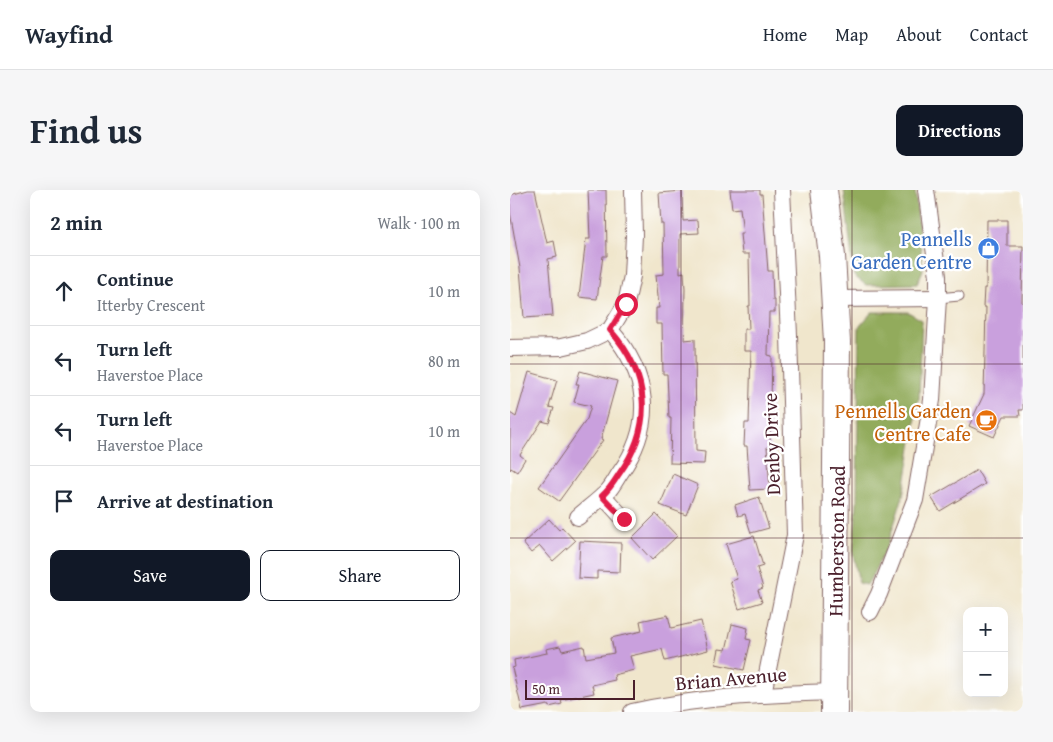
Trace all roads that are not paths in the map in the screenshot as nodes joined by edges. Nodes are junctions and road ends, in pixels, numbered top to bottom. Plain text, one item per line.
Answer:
1 (633, 190) edge
2 (782, 190) edge
3 (824, 190) edge
4 (926, 190) edge
5 (959, 296) dead end
6 (938, 298) junction
7 (835, 299) junction
8 (610, 330) junction
9 (510, 348) edge
10 (602, 496) junction
11 (578, 517) dead end
12 (624, 519) dead end
13 (870, 612) dead end
14 (763, 694) junction
15 (834, 702) edge
16 (632, 712) edge

1 - 8 street
2 - 14 street, Denby Drive
3 - 7 main road, Humberston Road
4 - 6 street
5 - 6 lane
6 - 7 street
6 - 13 street
7 - 15 main road, Humberston Road
8 - 9 street
8 - 10 street
10 - 11 street
10 - 12 street
14 - 15 street, Brian Avenue
14 - 16 street, Brian Avenue

